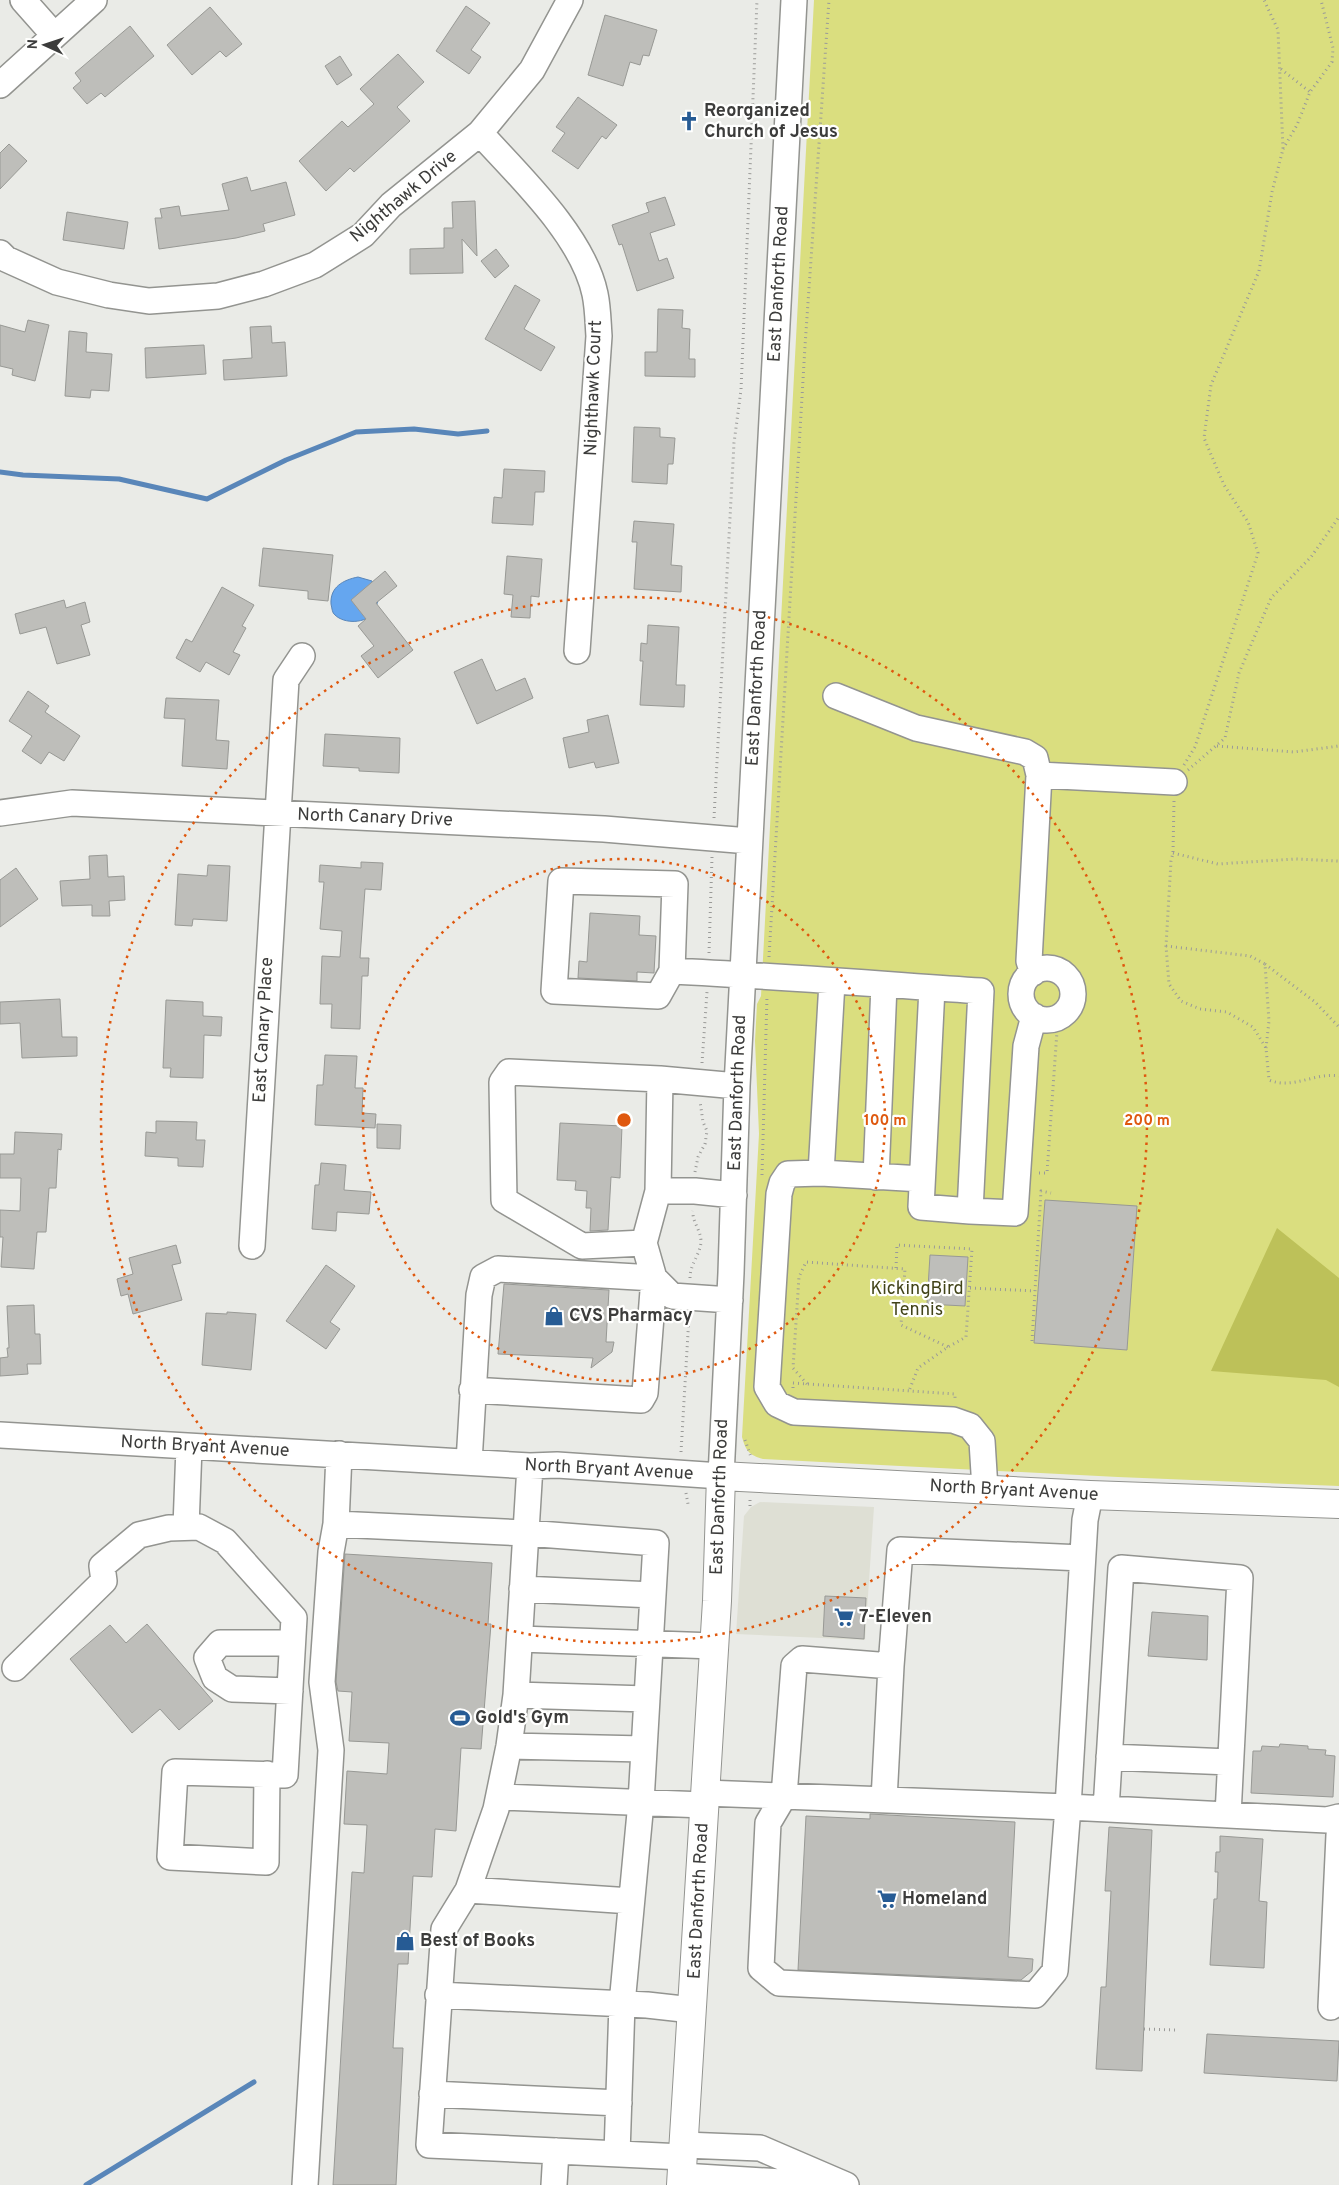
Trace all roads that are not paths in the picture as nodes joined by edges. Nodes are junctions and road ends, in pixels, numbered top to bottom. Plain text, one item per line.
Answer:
1 (23, 0) edge
2 (94, 0) edge
3 (570, 0) edge
4 (794, 0) edge
5 (54, 35) junction
6 (0, 85) edge
7 (480, 133) junction
8 (0, 254) edge
9 (577, 651) dead end
10 (302, 656) dead end
11 (836, 696) dead end
12 (1039, 774) junction
13 (1174, 782) road end
14 (0, 813) edge
15 (278, 814) junction
16 (749, 841) junction
17 (672, 972) junction
18 (1033, 973) junction
19 (743, 976) junction
20 (832, 982) junction
21 (884, 985) junction
22 (932, 988) junction
23 (981, 991) junction
24 (1038, 1009) junction
25 (660, 1078) junction
26 (737, 1086) junction
27 (821, 1172) junction
28 (876, 1177) junction
29 (922, 1179) junction
30 (658, 1192) junction
31 (734, 1194) junction
32 (970, 1211) junction
33 (644, 1243) junction
34 (252, 1246) dead end
35 (654, 1278) junction
36 (730, 1300) junction
37 (472, 1390) junction
38 (0, 1435) edge
39 (189, 1447) junction
40 (339, 1454) junction
41 (469, 1462) junction
42 (530, 1466) junction
43 (721, 1476) junction
44 (985, 1489) junction
45 (1090, 1495) junction
46 (1339, 1504) edge
47 (336, 1524) junction
48 (186, 1527) junction
49 (526, 1533) junction
50 (1082, 1562) junction
51 (1120, 1568) junction
52 (522, 1589) junction
53 (653, 1595) junction
54 (520, 1640) junction
55 (292, 1643) junction
56 (651, 1644) junction
57 (714, 1646) junction
58 (891, 1666) junction
59 (15, 1668) dead end
60 (1076, 1669) junction
61 (1114, 1672) junction
62 (290, 1691) junction
63 (516, 1694) junction
64 (647, 1700) junction
65 (509, 1746) junction
66 (644, 1749) junction
67 (1110, 1757) junction
68 (1230, 1762) junction
69 (267, 1774) junction
70 (784, 1796) junction
71 (499, 1797) junction
72 (704, 1799) junction
73 (884, 1800) junction
74 (641, 1802) junction
75 (1068, 1807) junction
76 (1106, 1809) junction
77 (1228, 1815) junction
78 (1339, 1817) edge
79 (1339, 1835) edge
80 (468, 1890) junction
81 (631, 1901) junction
82 (438, 1995) junction
83 (622, 2004) junction
84 (1330, 2008) dead end
85 (692, 2010) junction
86 (432, 2094) junction
87 (619, 2103) junction
88 (556, 2151) junction
89 (617, 2154) junction
90 (683, 2166) edge
91 (305, 2185) edge
92 (554, 2185) edge
93 (830, 2185) edge
94 (846, 2185) edge

1 - 5 street
2 - 5 street
3 - 7 street, Nighthawk Drive
4 - 16 street, East Danforth Road
5 - 6 street
7 - 8 street, Nighthawk Drive
7 - 9 street, Nighthawk Court
10 - 15 street, East Canary Place
11 - 12 street
12 - 13 street
12 - 18 street
14 - 15 street, North Canary Drive
15 - 16 street, North Canary Drive
15 - 34 street, East Canary Place
16 - 19 street, East Danforth Road
17 - 17 street
17 - 19 street
18 - 24 street
18 - 24 street
19 - 20 street
19 - 26 street, East Danforth Road
20 - 21 street
20 - 27 street
21 - 22 street
21 - 28 street
22 - 23 street
22 - 29 street
23 - 24 street
23 - 32 street
24 - 32 street
25 - 26 street
25 - 30 street
25 - 33 street
26 - 31 street, East Danforth Road
27 - 28 street
27 - 44 street
28 - 29 street
29 - 32 street
30 - 31 street
30 - 33 street
31 - 36 street, East Danforth Road
33 - 35 street
35 - 36 street
35 - 37 street
35 - 37 street
36 - 43 street, East Danforth Road
37 - 41 street
38 - 39 street, North Bryant Avenue
39 - 40 street, North Bryant Avenue
39 - 48 street
40 - 41 street, North Bryant Avenue
40 - 47 street
41 - 42 street, North Bryant Avenue
42 - 43 street, North Bryant Avenue
42 - 49 street
43 - 44 main road, North Bryant Avenue
43 - 57 main road, East Danforth Road
44 - 45 main road, North Bryant Avenue
45 - 46 main road, North Bryant Avenue
45 - 50 street
47 - 49 street
47 - 91 street
48 - 55 street
48 - 59 street
49 - 52 street
49 - 53 street
50 - 51 street
50 - 58 street
50 - 60 street
51 - 61 street
51 - 68 street
52 - 53 street
52 - 54 street
53 - 56 street
54 - 56 street
54 - 63 street
55 - 62 street
55 - 62 street
56 - 57 street
56 - 64 street
57 - 72 main road, East Danforth Road
58 - 70 street
58 - 73 street
60 - 61 street
60 - 75 street
61 - 67 street
62 - 69 street
63 - 64 street
63 - 65 street
64 - 66 street
65 - 66 street
65 - 71 street
66 - 74 street
67 - 68 street
67 - 76 street
68 - 77 street
69 - 69 street
70 - 72 street
70 - 73 street
70 - 75 street
71 - 74 street
71 - 80 street
72 - 74 street
72 - 85 main road, East Danforth Road
73 - 75 street
74 - 81 street
75 - 76 street
76 - 77 street
77 - 78 street
79 - 84 street
80 - 81 street
80 - 82 street
81 - 83 street
82 - 83 street
82 - 86 street
83 - 85 street
83 - 87 street
85 - 90 main road, East Danforth Road
86 - 87 street
86 - 88 street
87 - 89 street
88 - 89 street
88 - 92 street
89 - 90 street
90 - 93 street
90 - 94 street

